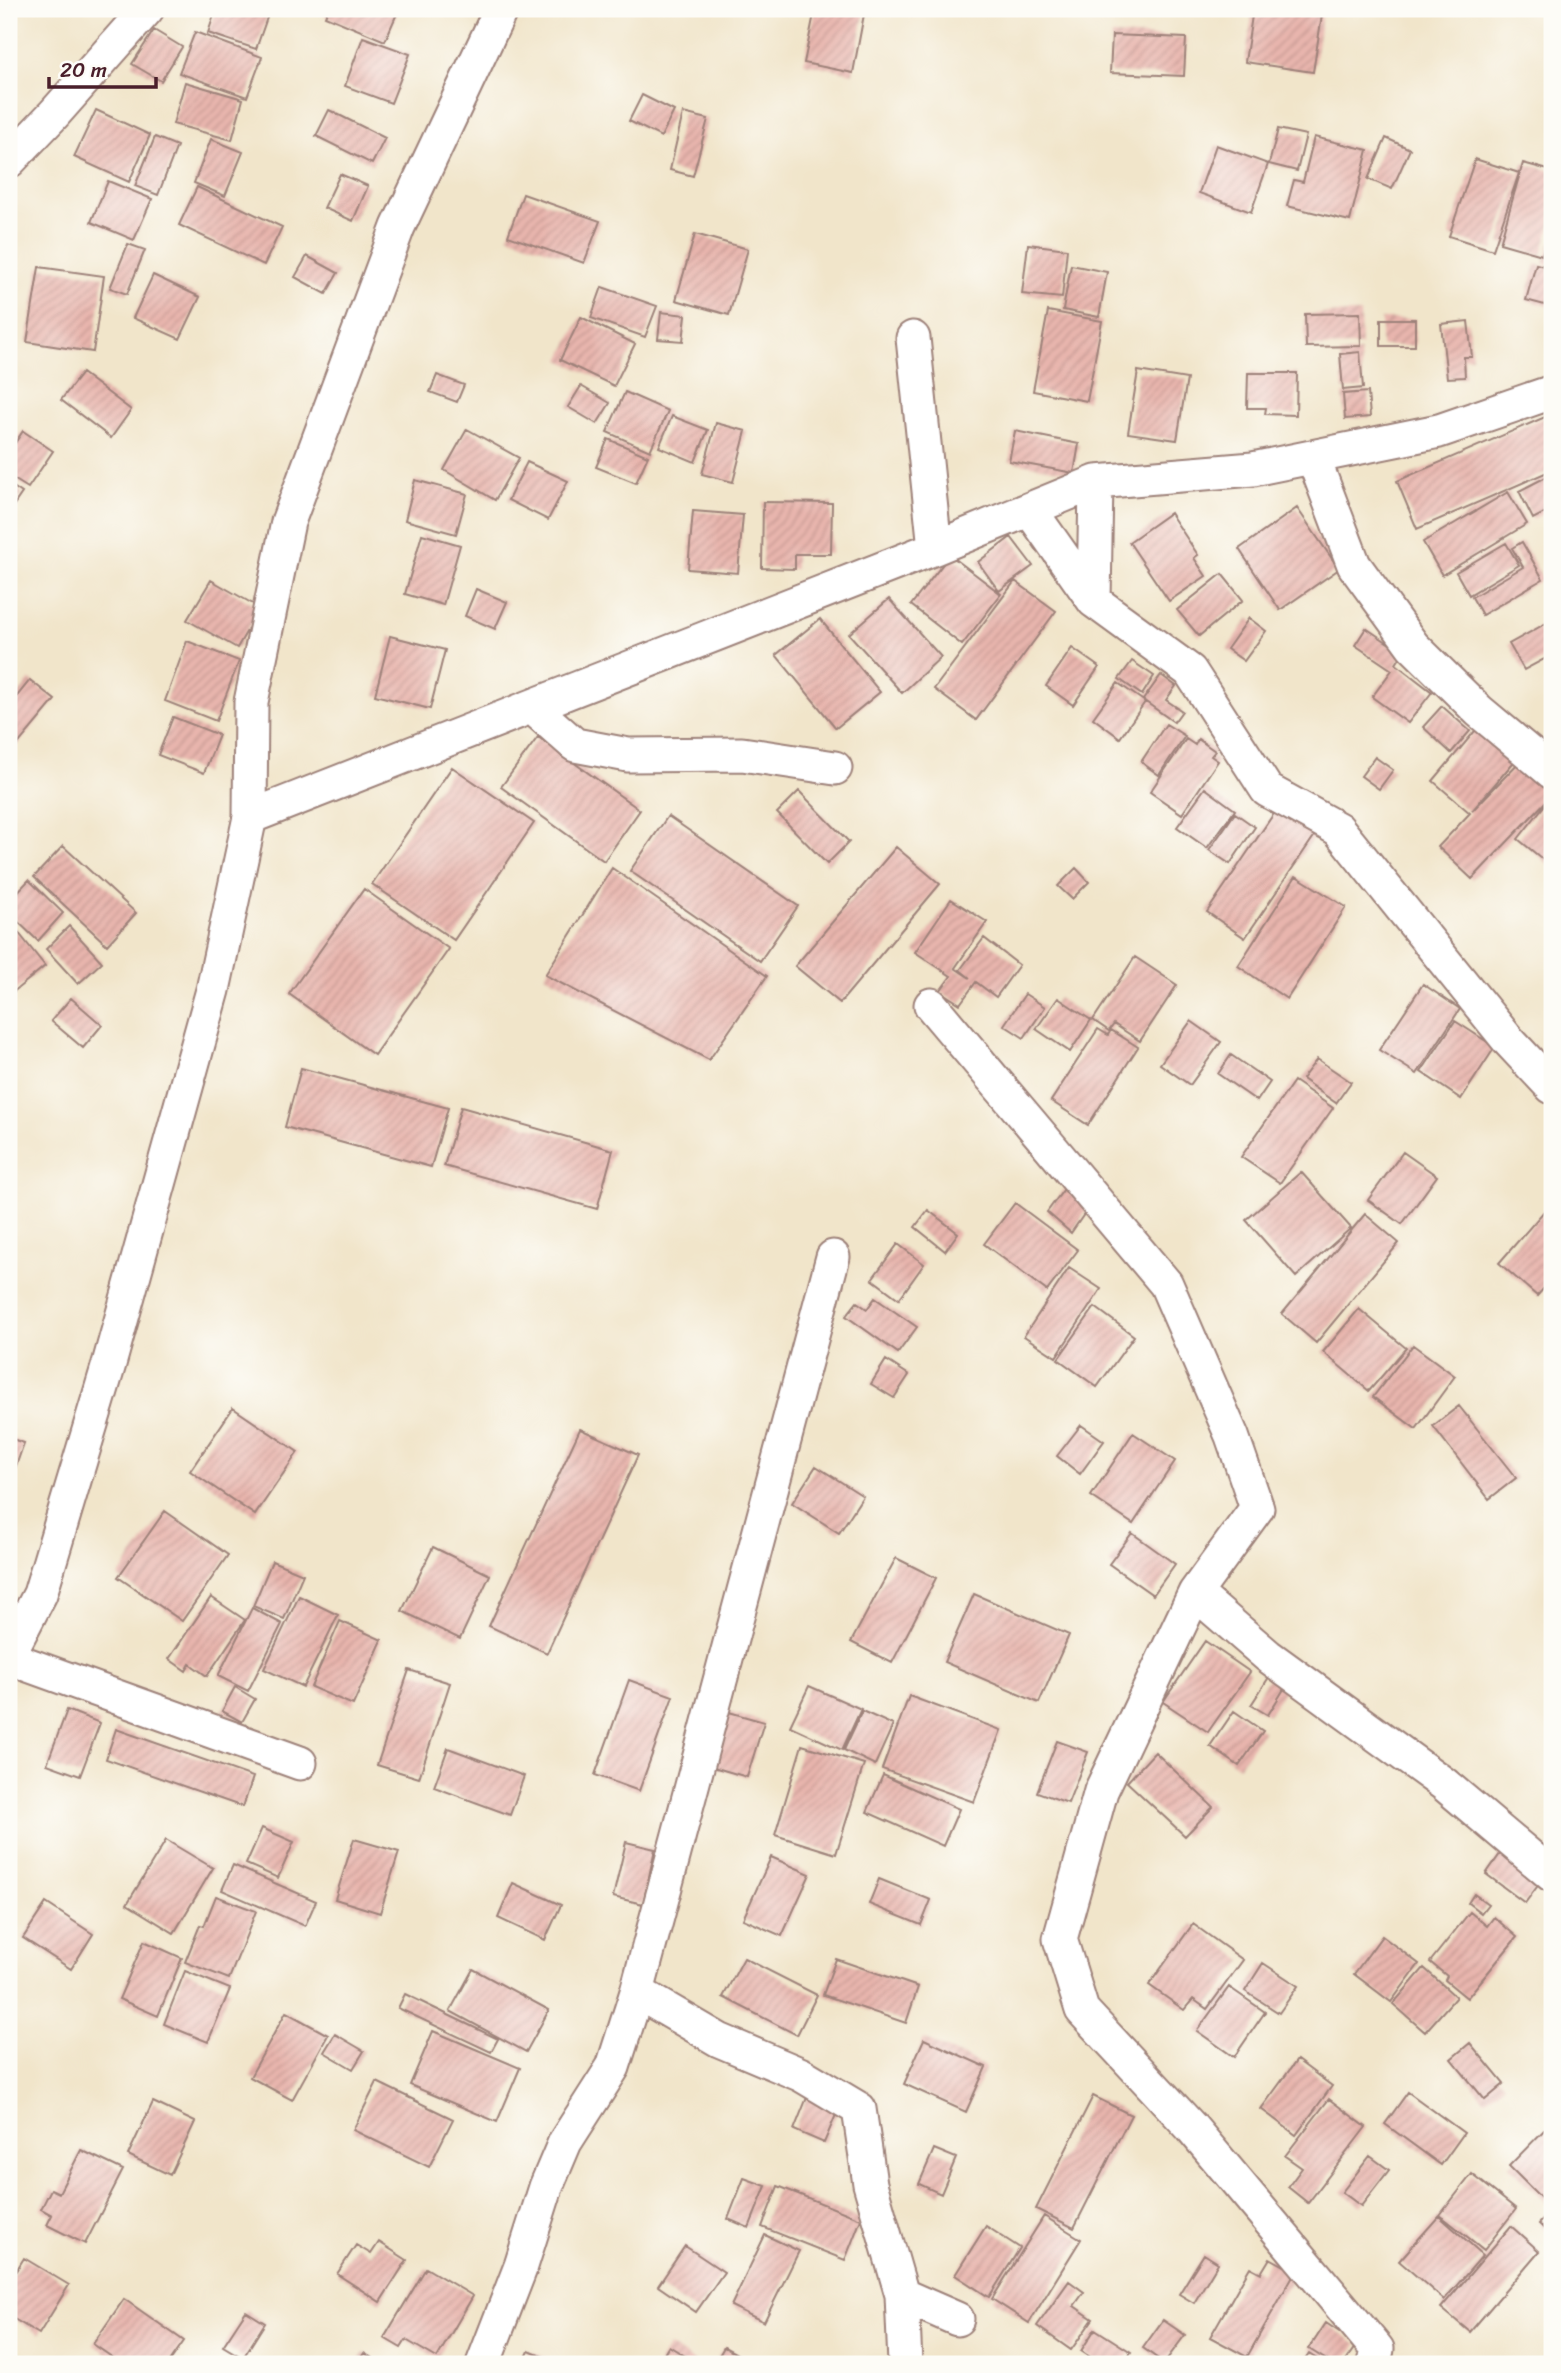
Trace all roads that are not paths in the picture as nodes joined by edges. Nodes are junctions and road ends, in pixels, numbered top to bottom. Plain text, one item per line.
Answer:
1 (147, 9) edge
2 (500, 9) edge
3 (9, 161) edge
4 (912, 338) dead end
5 (1552, 393) edge
6 (1314, 457) junction
7 (1096, 482) junction
8 (1030, 510) junction
9 (935, 548) junction
10 (1094, 601) junction
11 (532, 707) junction
12 (835, 768) dead end
13 (1552, 772) edge
14 (250, 817) junction
15 (931, 1004) dead end
16 (1552, 1087) edge
17 (833, 1257) dead end
18 (1195, 1593) junction
19 (9, 1656) edge
20 (300, 1763) dead end
21 (1552, 1875) edge
22 (637, 1993) junction
23 (902, 2295) junction
24 (957, 2319) dead end
25 (483, 2364) edge
26 (905, 2364) edge
27 (1374, 2364) edge

1 - 3 street
2 - 14 street
4 - 9 street
5 - 6 street
6 - 7 street
6 - 13 street
7 - 8 street
7 - 10 street
8 - 9 street
8 - 10 street
9 - 11 street
10 - 16 street
11 - 12 street
11 - 14 street
14 - 19 street
15 - 18 street
17 - 22 street
18 - 21 street
18 - 27 street
19 - 20 street
22 - 23 street
22 - 25 street
23 - 24 street
23 - 26 street

